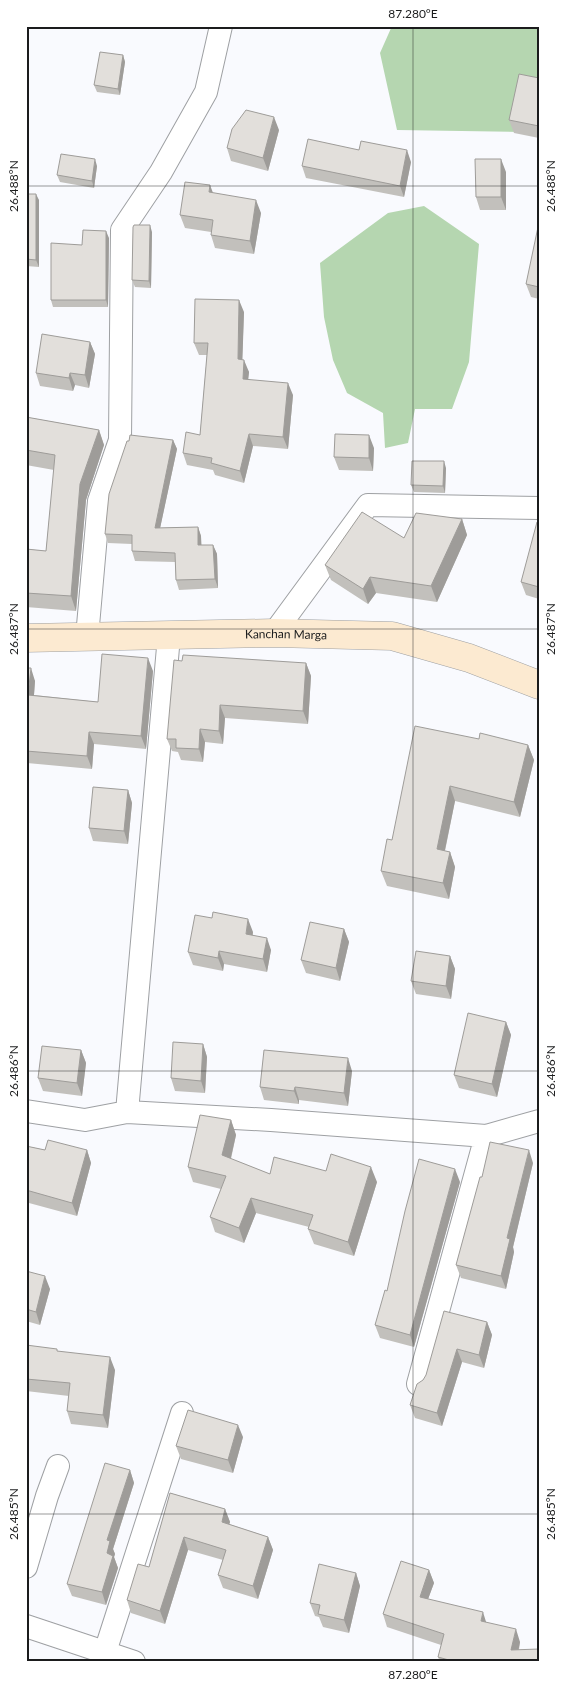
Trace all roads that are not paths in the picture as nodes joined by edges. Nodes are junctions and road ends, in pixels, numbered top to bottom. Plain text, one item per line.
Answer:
1 (221, 26) edge
2 (539, 508) edge
3 (274, 633) junction
4 (87, 636) junction
5 (170, 636) junction
6 (26, 638) edge
7 (539, 685) edge
8 (26, 1111) edge
9 (127, 1112) junction
10 (539, 1121) edge
11 (486, 1136) junction
12 (418, 1384) edge
13 (182, 1413) dead end
14 (58, 1466) dead end
15 (26, 1567) edge
16 (26, 1626) edge
17 (105, 1652) junction
18 (134, 1662) edge

1 - 4 street
2 - 3 street
3 - 5 main road, Kanchan Marga
3 - 7 main road, Kanchan Marga
4 - 5 main road, Kanchan Marga
4 - 6 main road, Kanchan Marga
5 - 9 street
8 - 9 street
9 - 11 street
10 - 11 street
11 - 12 street
13 - 17 street
14 - 15 street
16 - 17 street
17 - 18 street

